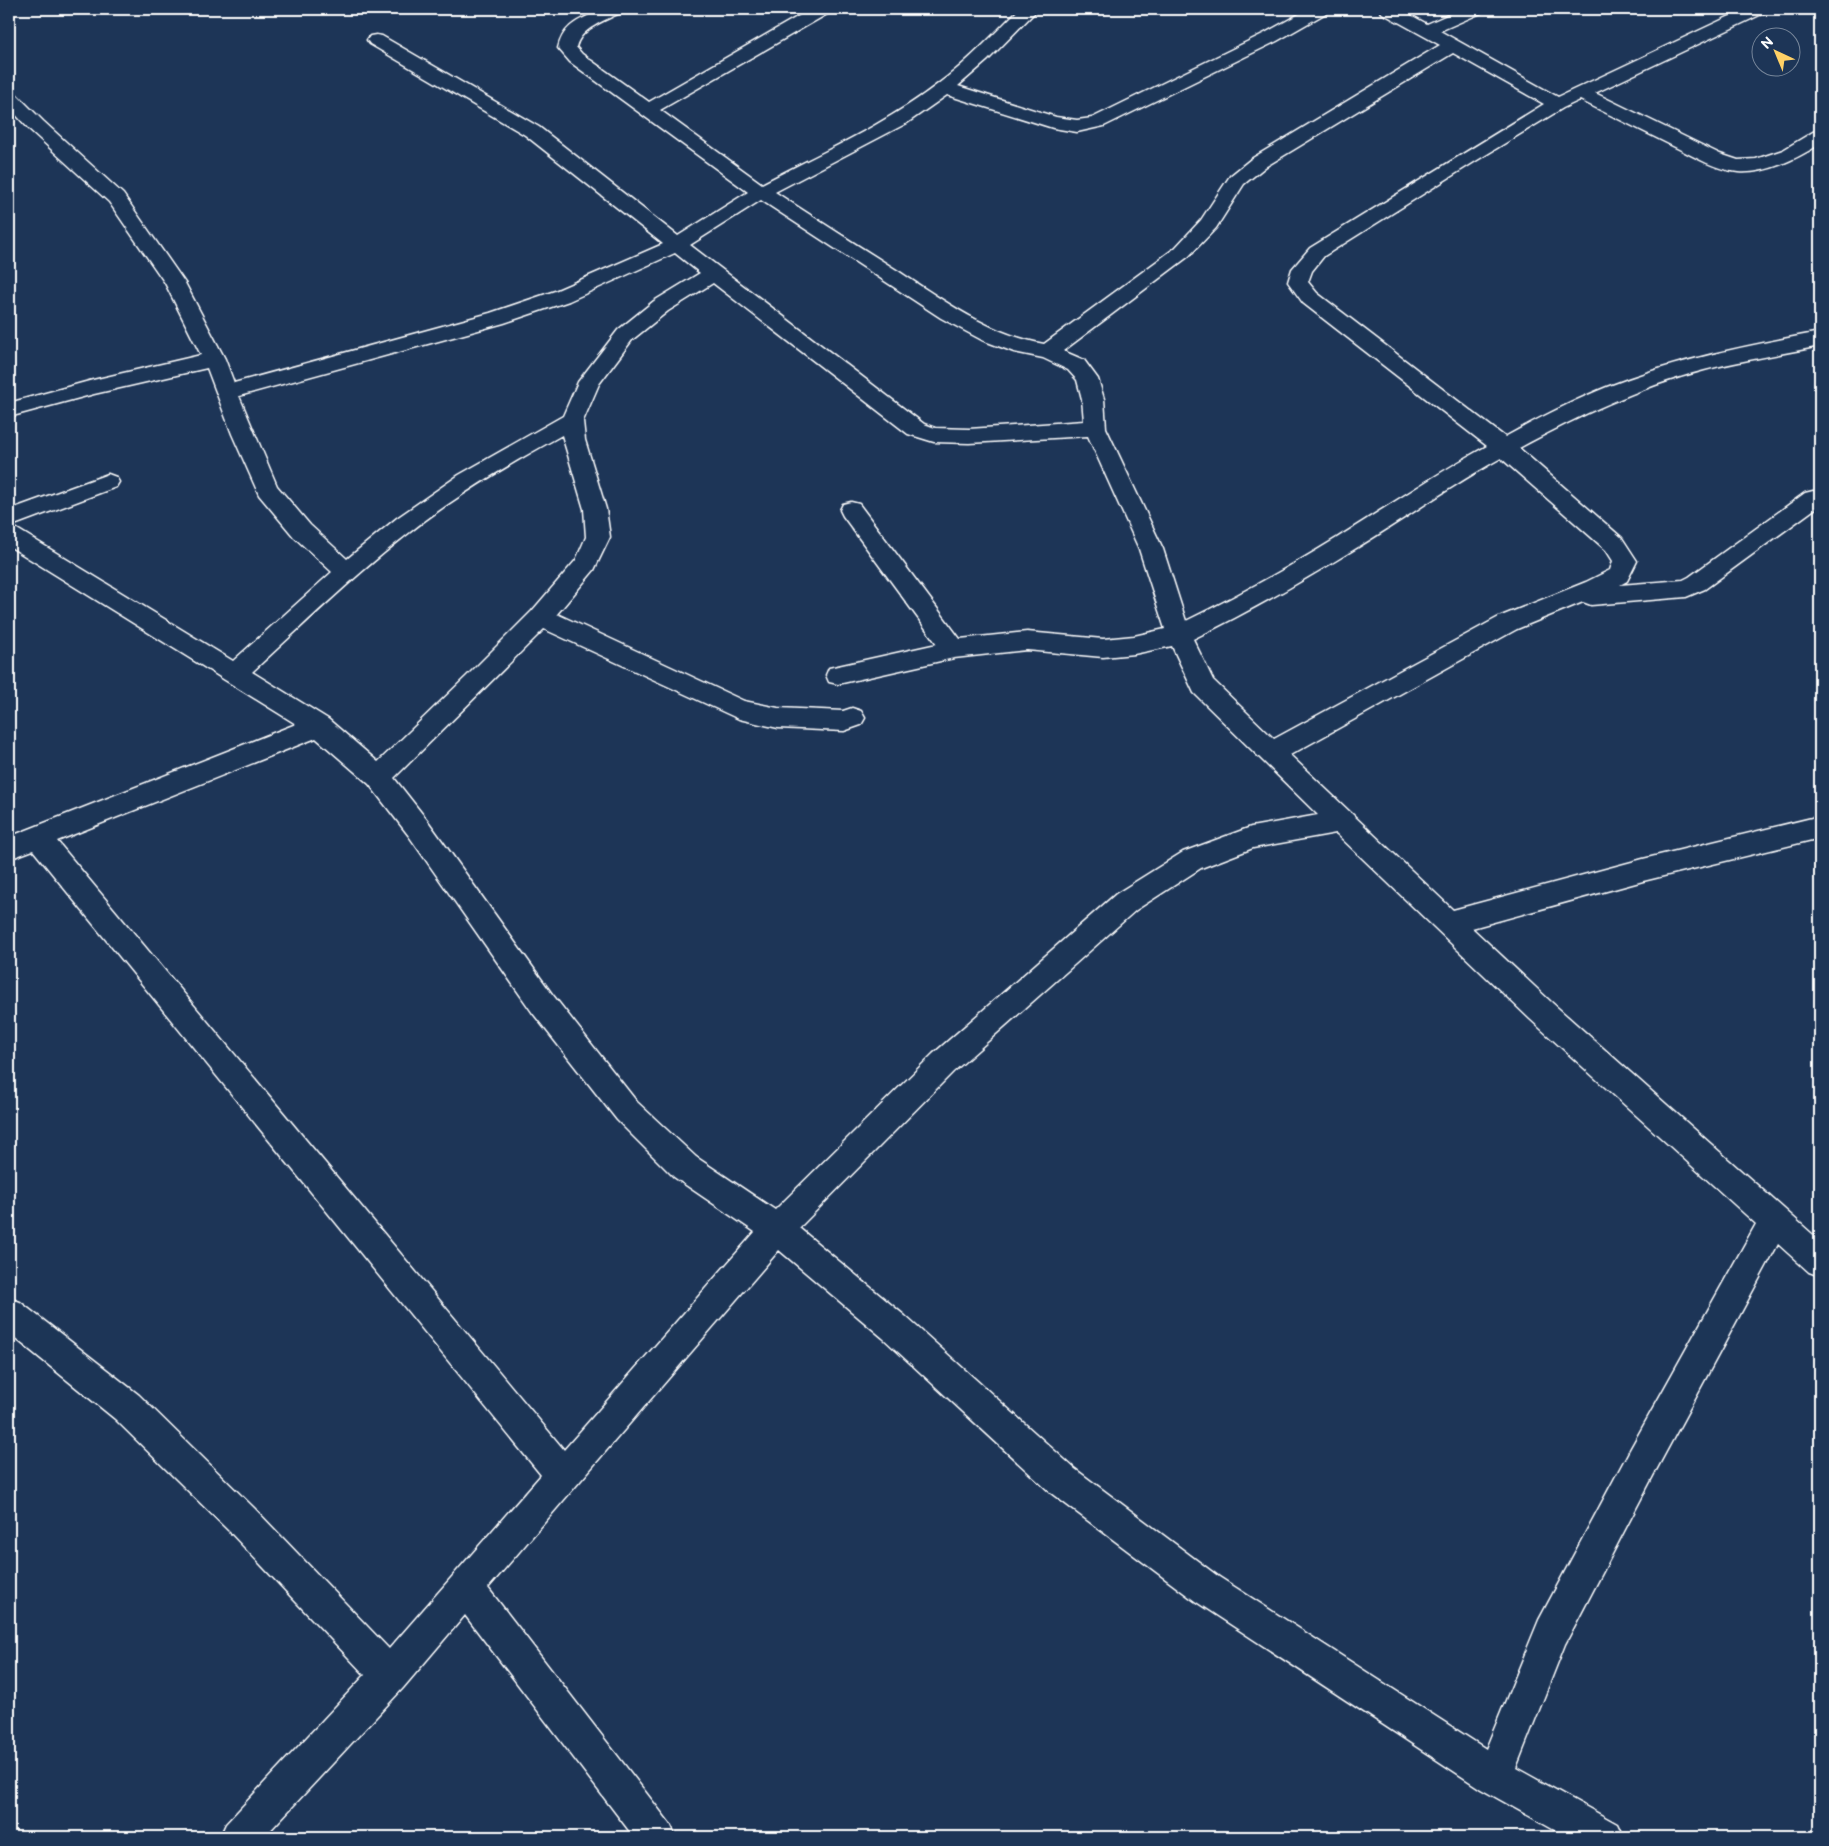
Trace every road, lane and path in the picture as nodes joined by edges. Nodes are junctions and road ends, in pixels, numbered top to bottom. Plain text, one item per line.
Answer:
1 (614, 9) edge
2 (823, 9) edge
3 (1029, 9) edge
4 (1320, 9) edge
5 (1388, 9) edge
6 (1475, 9) edge
7 (1758, 9) edge
8 (1427, 30) junction
9 (376, 40) dead end
10 (1453, 45) junction
11 (945, 88) junction
12 (1580, 93) junction
13 (9, 97) edge
14 (1557, 104) junction
15 (648, 110) junction
16 (1820, 136) edge
17 (761, 192) junction
18 (677, 245) junction
19 (714, 274) junction
20 (1820, 339) edge
21 (1048, 352) junction
22 (214, 359) junction
23 (226, 392) junction
24 (9, 410) edge
25 (572, 421) junction
26 (1095, 428) junction
27 (1503, 447) junction
28 (108, 482) dead end
29 (1813, 499) dead end
30 (851, 510) dead end
31 (9, 519) edge
32 (9, 535) edge
33 (347, 572) junction
34 (1574, 597) junction
35 (541, 617) junction
36 (1179, 635) junction
37 (954, 650) junction
38 (234, 674) junction
39 (838, 676) dead end
40 (852, 718) dead end
41 (319, 726) junction
42 (1272, 753) junction
43 (378, 777) junction
44 (1341, 821) junction
45 (1820, 827) edge
46 (38, 837) junction
47 (9, 848) edge
48 (1449, 923) junction
49 (1775, 1220) junction
50 (777, 1229) junction
51 (1820, 1261) edge
52 (9, 1313) edge
53 (563, 1475) junction
54 (466, 1587) junction
55 (390, 1676) junction
56 (1494, 1776) junction
57 (239, 1837) edge
58 (657, 1837) edge
59 (1604, 1837) edge

1 - 15 street
2 - 15 street
3 - 11 street
4 - 11 street
5 - 8 street
6 - 8 street
7 - 12 street
8 - 10 street
9 - 18 street
10 - 14 street
10 - 21 street
11 - 17 street
12 - 14 street
12 - 16 street
13 - 22 street
14 - 27 street
15 - 17 street
17 - 18 street
17 - 21 street
18 - 19 street
18 - 23 street
19 - 25 street
19 - 26 street
20 - 27 street
21 - 26 street
22 - 23 street
22 - 24 street
23 - 33 street
25 - 33 street
25 - 35 street
26 - 36 street
27 - 34 street
27 - 36 street
28 - 31 street
29 - 34 street
30 - 37 street
32 - 38 street
33 - 38 street
34 - 42 street
35 - 40 street
35 - 43 street
36 - 37 street
36 - 42 street
37 - 39 street
38 - 41 street
41 - 43 street
41 - 46 street
42 - 44 street
43 - 50 street
44 - 48 street
44 - 50 street
45 - 48 street
46 - 47 street
46 - 53 street
48 - 49 street
49 - 51 street
49 - 56 street
50 - 53 street
50 - 56 street
52 - 55 street
53 - 54 street
54 - 55 street
54 - 58 street
55 - 57 street
56 - 59 street

